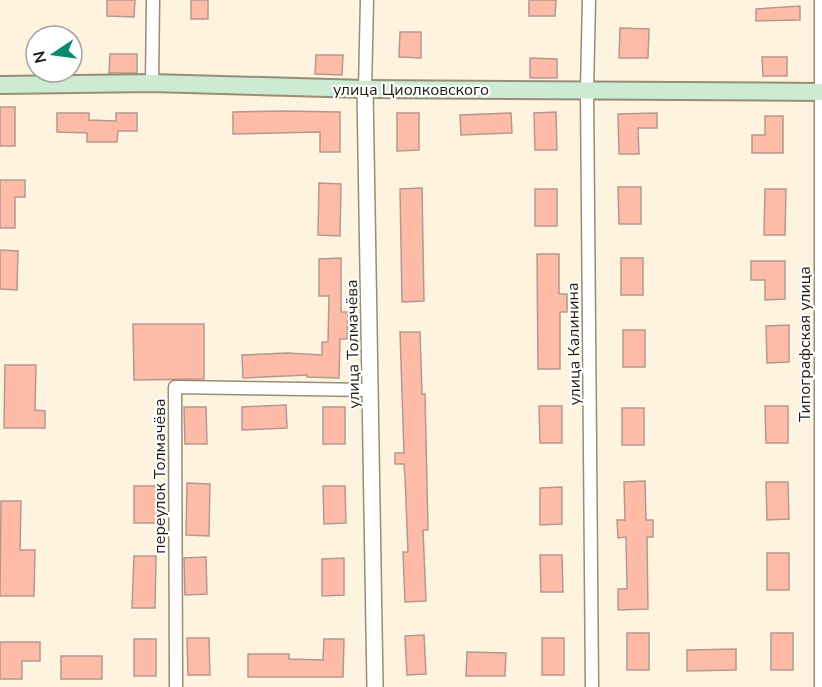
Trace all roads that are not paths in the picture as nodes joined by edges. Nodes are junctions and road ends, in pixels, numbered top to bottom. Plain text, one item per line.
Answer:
1 (153, 0) edge
2 (367, 0) edge
3 (589, 0) edge
4 (821, 0) edge
5 (152, 83) junction
6 (0, 85) edge
7 (365, 89) junction
8 (587, 89) junction
9 (821, 92) edge
10 (370, 390) junction
11 (176, 687) edge
12 (375, 687) edge
13 (592, 687) edge
14 (821, 687) edge

1 - 5 street
2 - 7 street, улица Толмачёва
3 - 8 street, улица Калинина
4 - 9 street, Типографская улица
5 - 6 main road, улица Циолковского
5 - 7 main road, улица Циолковского
7 - 8 main road, улица Циолковского
7 - 10 street, улица Толмачёва
8 - 9 main road, улица Циолковского
8 - 13 street, улица Калинина
9 - 14 street, Типографская улица
10 - 11 street, переулок Толмачёва
10 - 12 street, улица Толмачёва

